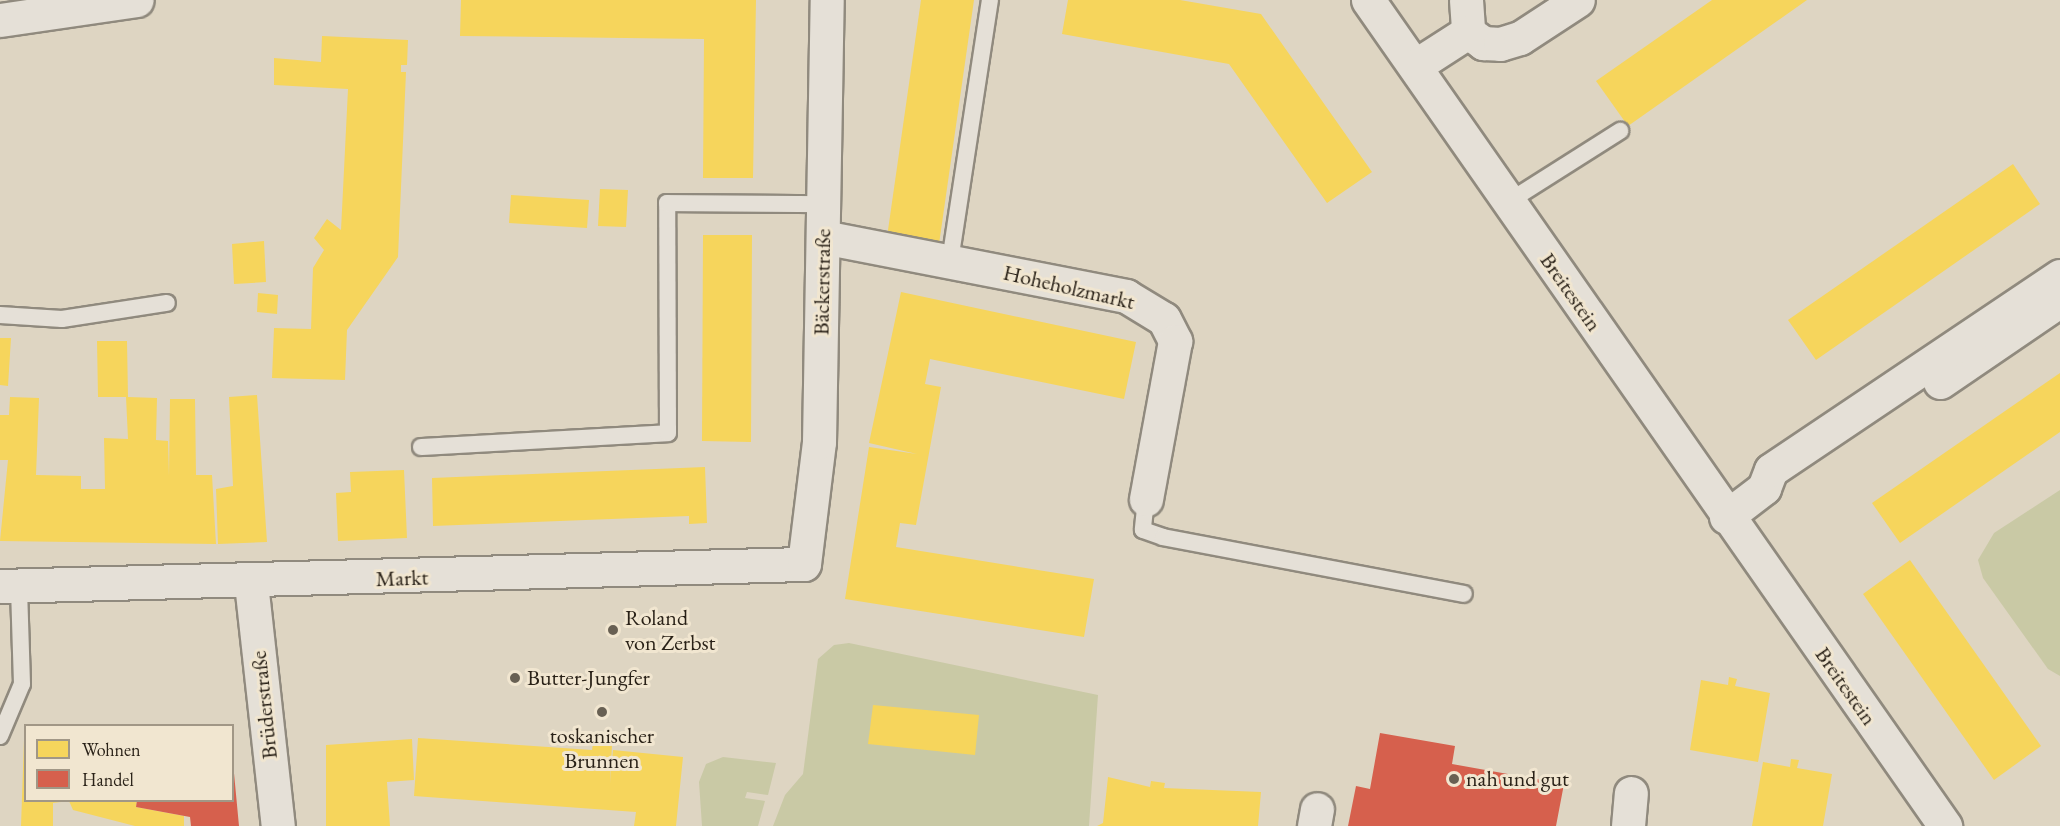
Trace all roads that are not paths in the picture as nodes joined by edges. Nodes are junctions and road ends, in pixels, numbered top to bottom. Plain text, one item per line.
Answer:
1 (137, 0) edge
2 (827, 0) edge
3 (990, 0) edge
4 (1368, 0) edge
5 (1466, 0) edge
6 (1578, 0) edge
7 (0, 20) edge
8 (1468, 32) junction
9 (1415, 66) junction
10 (1620, 131) dead end
11 (1508, 202) junction
12 (824, 204) junction
13 (823, 237) junction
14 (950, 261) junction
15 (2060, 276) edge
16 (2060, 300) edge
17 (167, 303) dead end
18 (0, 315) edge
19 (421, 447) dead end
20 (1764, 488) junction
21 (1146, 499) joint
22 (1726, 517) junction
23 (804, 564) joint
24 (251, 583) junction
25 (10, 586) edge
26 (1464, 594) dead end
27 (0, 735) edge
28 (1631, 793) dead end
29 (278, 826) edge
30 (1628, 826) edge
31 (1945, 826) edge

1 - 7 street
2 - 12 street, Bäckerstraße
3 - 14 lane
4 - 9 street, Breitestein
5 - 8 street
6 - 8 street
8 - 9 street
9 - 11 street, Breitestein
10 - 11 lane
11 - 22 street, Breitestein
12 - 13 street, Bäckerstraße
12 - 19 lane
13 - 14 street, Hoheholzmarkt
13 - 23 street, Bäckerstraße
14 - 21 street, Hoheholzmarkt
15 - 20 street
16 - 20 street
17 - 18 lane
20 - 22 street
21 - 26 lane
22 - 31 street, Breitestein
23 - 24 street, Markt
24 - 25 street, Markt
24 - 29 street, Brüderstraße
25 - 27 lane
28 - 30 street

